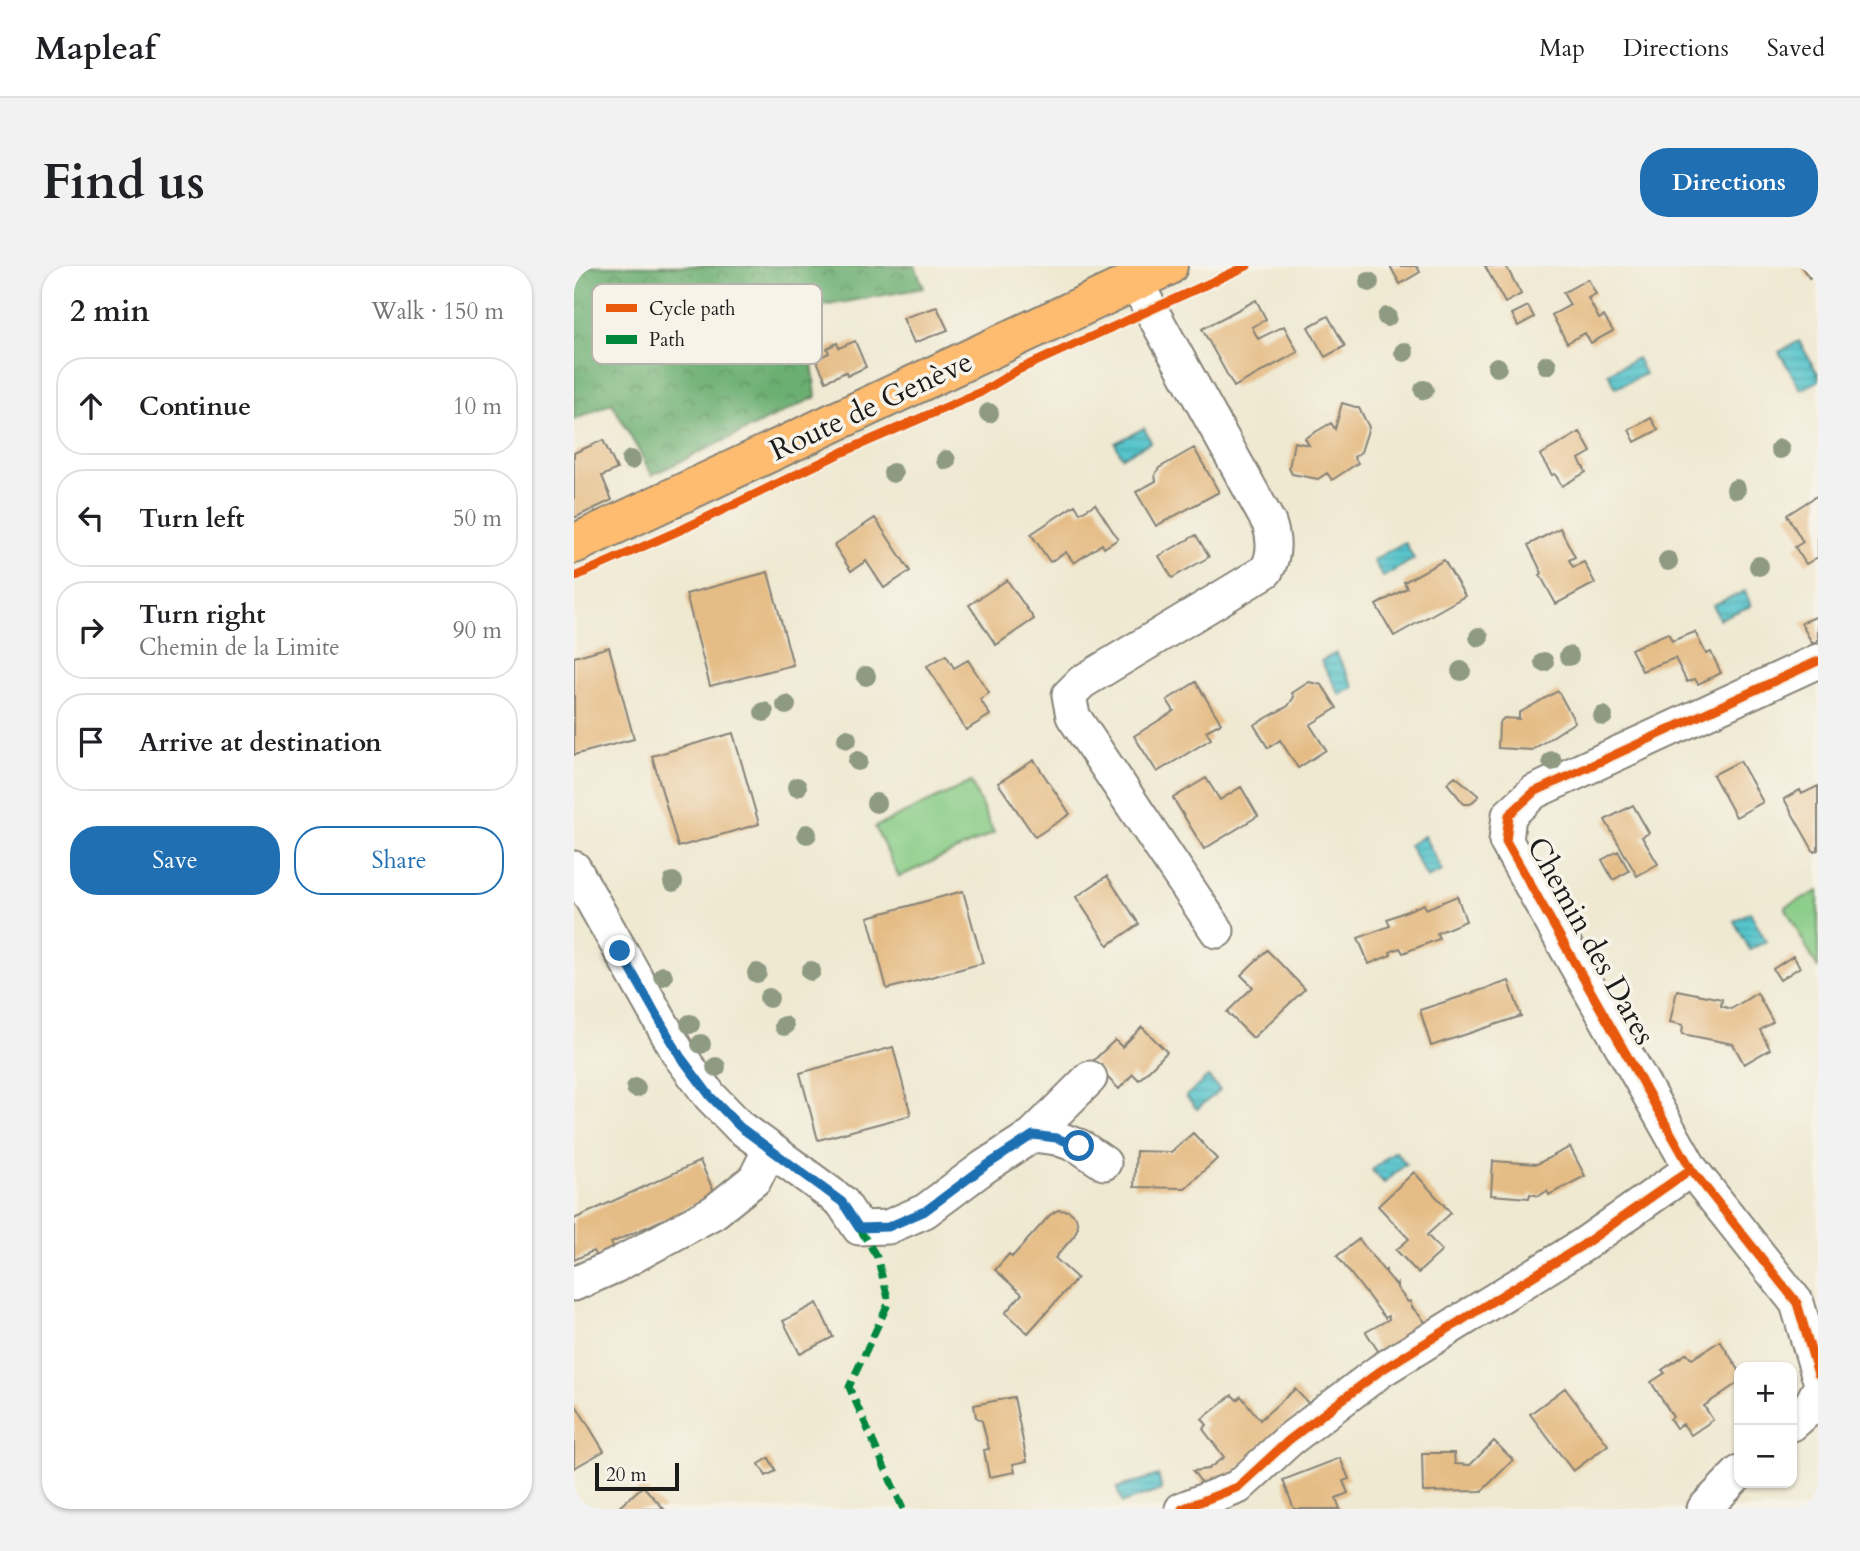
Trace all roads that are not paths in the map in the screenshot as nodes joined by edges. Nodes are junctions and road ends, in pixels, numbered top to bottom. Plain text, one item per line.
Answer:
1 (1152, 274) edge
2 (574, 544) edge
3 (1818, 661) edge
4 (574, 868) edge
5 (1217, 930) dead end
6 (1090, 1078) dead end
7 (1033, 1135) junction
8 (770, 1149) junction
9 (1104, 1163) dead end
10 (1691, 1169) junction
11 (574, 1284) edge
12 (1818, 1374) edge
13 (1818, 1391) edge
14 (1797, 1419) edge
15 (1734, 1478) edge
16 (1182, 1509) edge
17 (1704, 1509) edge

1 - 2 main road, Route de Genève
1 - 5 street
3 - 10 street, Chemin des Dares
4 - 8 street
6 - 7 street
7 - 8 street
7 - 9 street
8 - 11 street
10 - 12 street, Chemin des Dares
10 - 16 street
13 - 14 street
15 - 17 street

